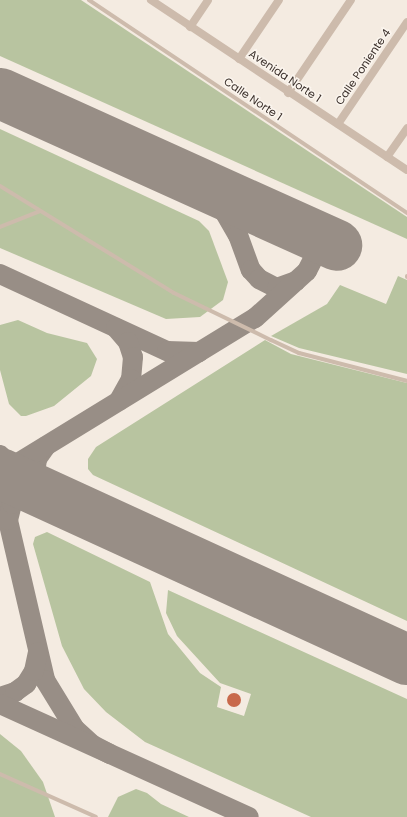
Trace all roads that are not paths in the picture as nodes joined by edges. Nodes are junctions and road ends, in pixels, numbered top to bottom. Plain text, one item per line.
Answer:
1 (89, 0) edge
2 (151, 0) edge
3 (208, 0) edge
4 (279, 0) edge
5 (351, 0) edge
6 (407, 22) edge
7 (190, 27) junction
8 (239, 59) junction
9 (288, 93) junction
10 (338, 124) junction
11 (407, 128) edge
12 (388, 157) junction
13 (407, 170) edge
14 (0, 186) edge
15 (40, 211) junction
16 (407, 213) edge
17 (0, 227) edge
18 (407, 381) edge
19 (0, 774) edge
20 (96, 817) edge

1 - 16 lane, Calle Norte 1
2 - 7 street, Avenida Norte 1
3 - 7 street
4 - 8 street
5 - 9 street
6 - 10 street, Calle Poniente 4
7 - 8 street, Avenida Norte 1
8 - 9 street, Avenida Norte 1
9 - 10 street, Avenida Norte 1
10 - 12 street, Avenida Norte 1
11 - 12 street
12 - 13 street, Avenida Norte 1
14 - 15 lane
15 - 17 lane
15 - 18 lane
19 - 20 lane

